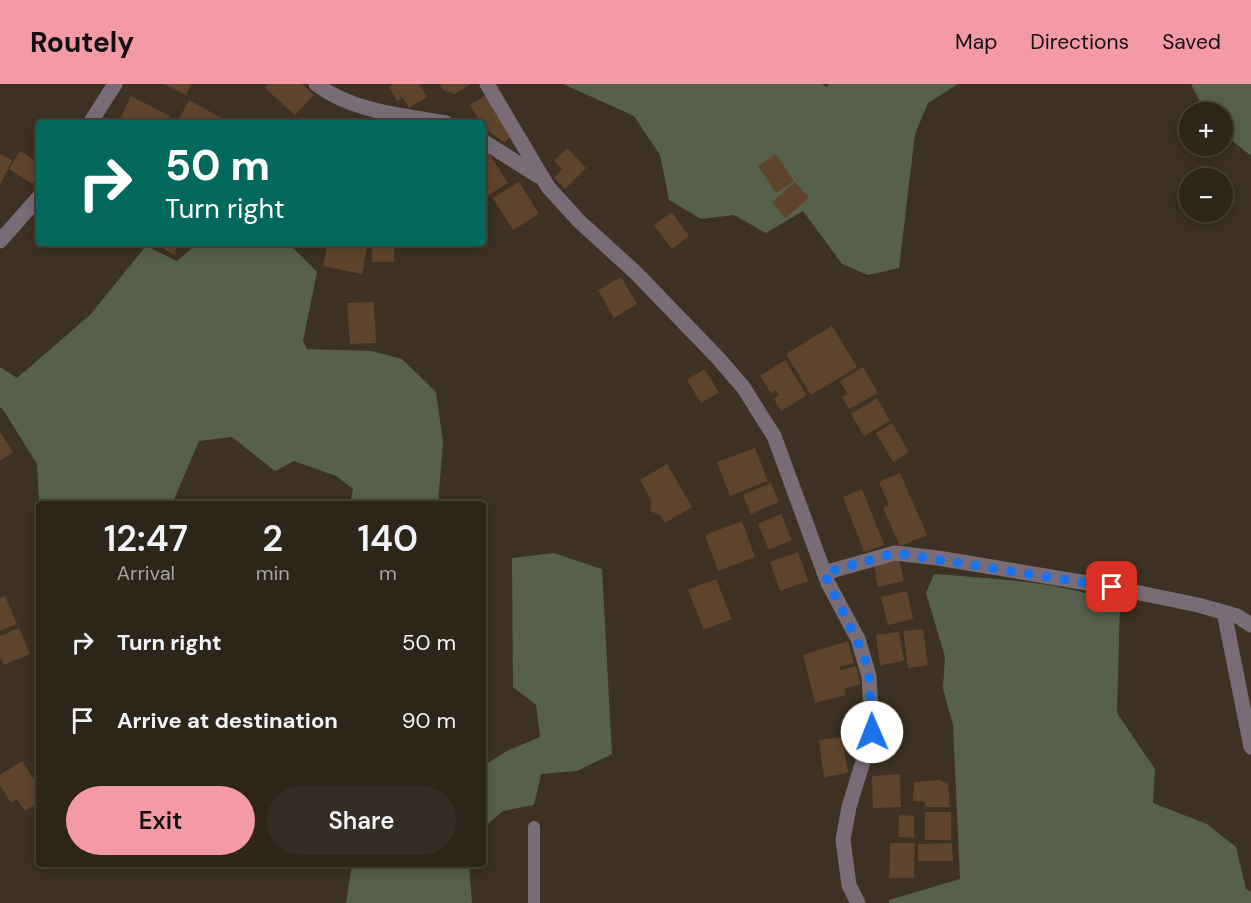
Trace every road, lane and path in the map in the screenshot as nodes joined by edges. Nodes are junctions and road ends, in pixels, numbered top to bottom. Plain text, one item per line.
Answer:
1 (115, 84) edge
2 (316, 84) edge
3 (487, 84) edge
4 (92, 120) edge
5 (430, 120) edge
6 (486, 143) edge
7 (541, 177) junction
8 (36, 200) edge
9 (0, 241) edge
10 (824, 573) junction
11 (1224, 612) junction
12 (1251, 625) edge
13 (1251, 747) edge
14 (534, 827) dead end
15 (534, 903) edge
16 (858, 903) edge

1 - 4 street
2 - 5 street
3 - 7 street
6 - 7 street
7 - 10 street
8 - 9 street
10 - 11 street
10 - 16 street
11 - 12 street
11 - 13 street
14 - 15 lane

